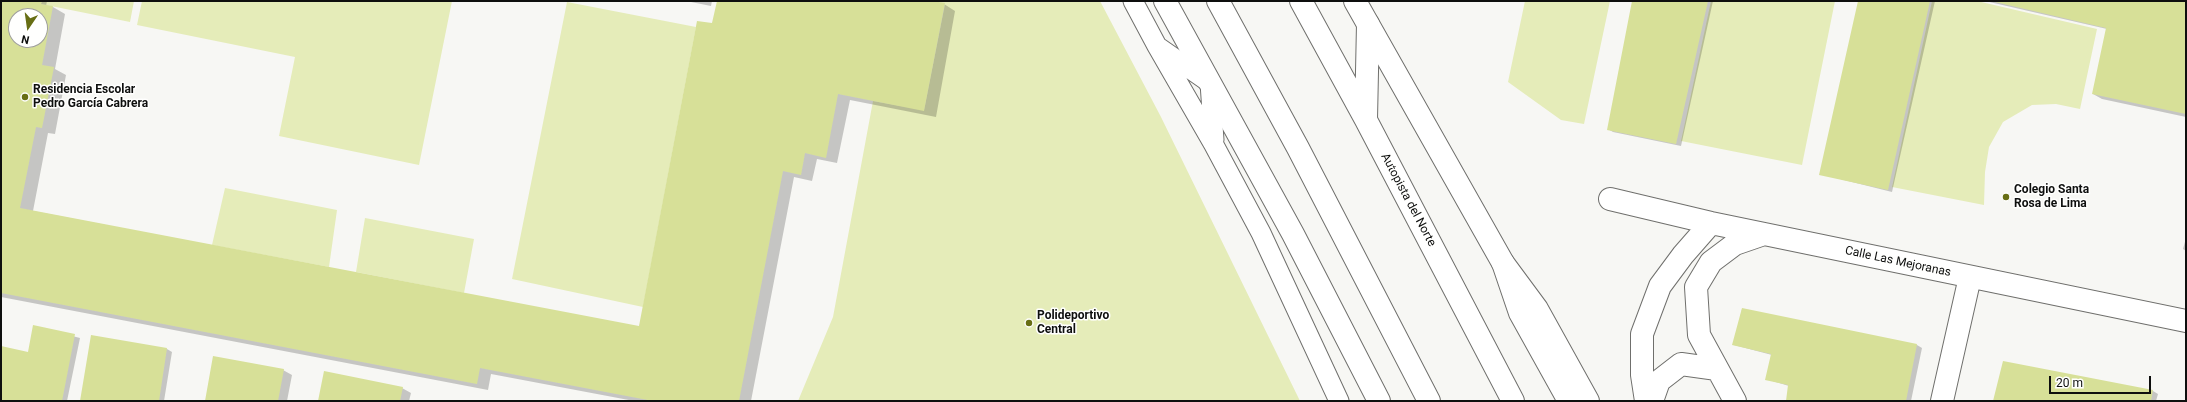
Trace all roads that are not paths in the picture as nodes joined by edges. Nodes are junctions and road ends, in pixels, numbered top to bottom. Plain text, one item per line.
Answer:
1 (1133, 1) edge
2 (1165, 1) edge
3 (1218, 1) edge
4 (1301, 1) edge
5 (1355, 1) edge
6 (1368, 24) junction
7 (1157, 46) junction
8 (1210, 83) junction
9 (1366, 120) junction
10 (1214, 145) junction
11 (1610, 199) dead end
12 (1711, 223) junction
13 (1765, 234) junction
14 (1503, 263) junction
15 (1970, 277) junction
16 (2186, 321) edge
17 (1717, 369) junction
18 (1339, 401) edge
19 (1379, 401) edge
20 (1429, 401) edge
21 (1513, 401) edge
22 (1569, 401) edge
23 (1588, 401) edge
24 (1646, 401) edge
25 (1652, 401) edge
26 (1735, 401) edge
27 (1942, 401) edge

1 - 7 lane
2 - 8 main road
3 - 20 main road
4 - 9 main road, Autopista del Norte
5 - 6 main road
6 - 9 main road
6 - 14 main road
7 - 8 lane
7 - 10 lane
8 - 10 lane
8 - 19 main road
9 - 21 main road, Autopista del Norte
10 - 18 lane
11 - 12 main road, Calle Las Mejoranas
12 - 13 main road, Calle Las Mejoranas
12 - 24 main road
13 - 15 main road, Calle Las Mejoranas
13 - 17 main road
14 - 22 main road
14 - 23 main road
15 - 16 main road, Calle Las Mejoranas
15 - 27 main road
17 - 25 main road
17 - 26 main road

